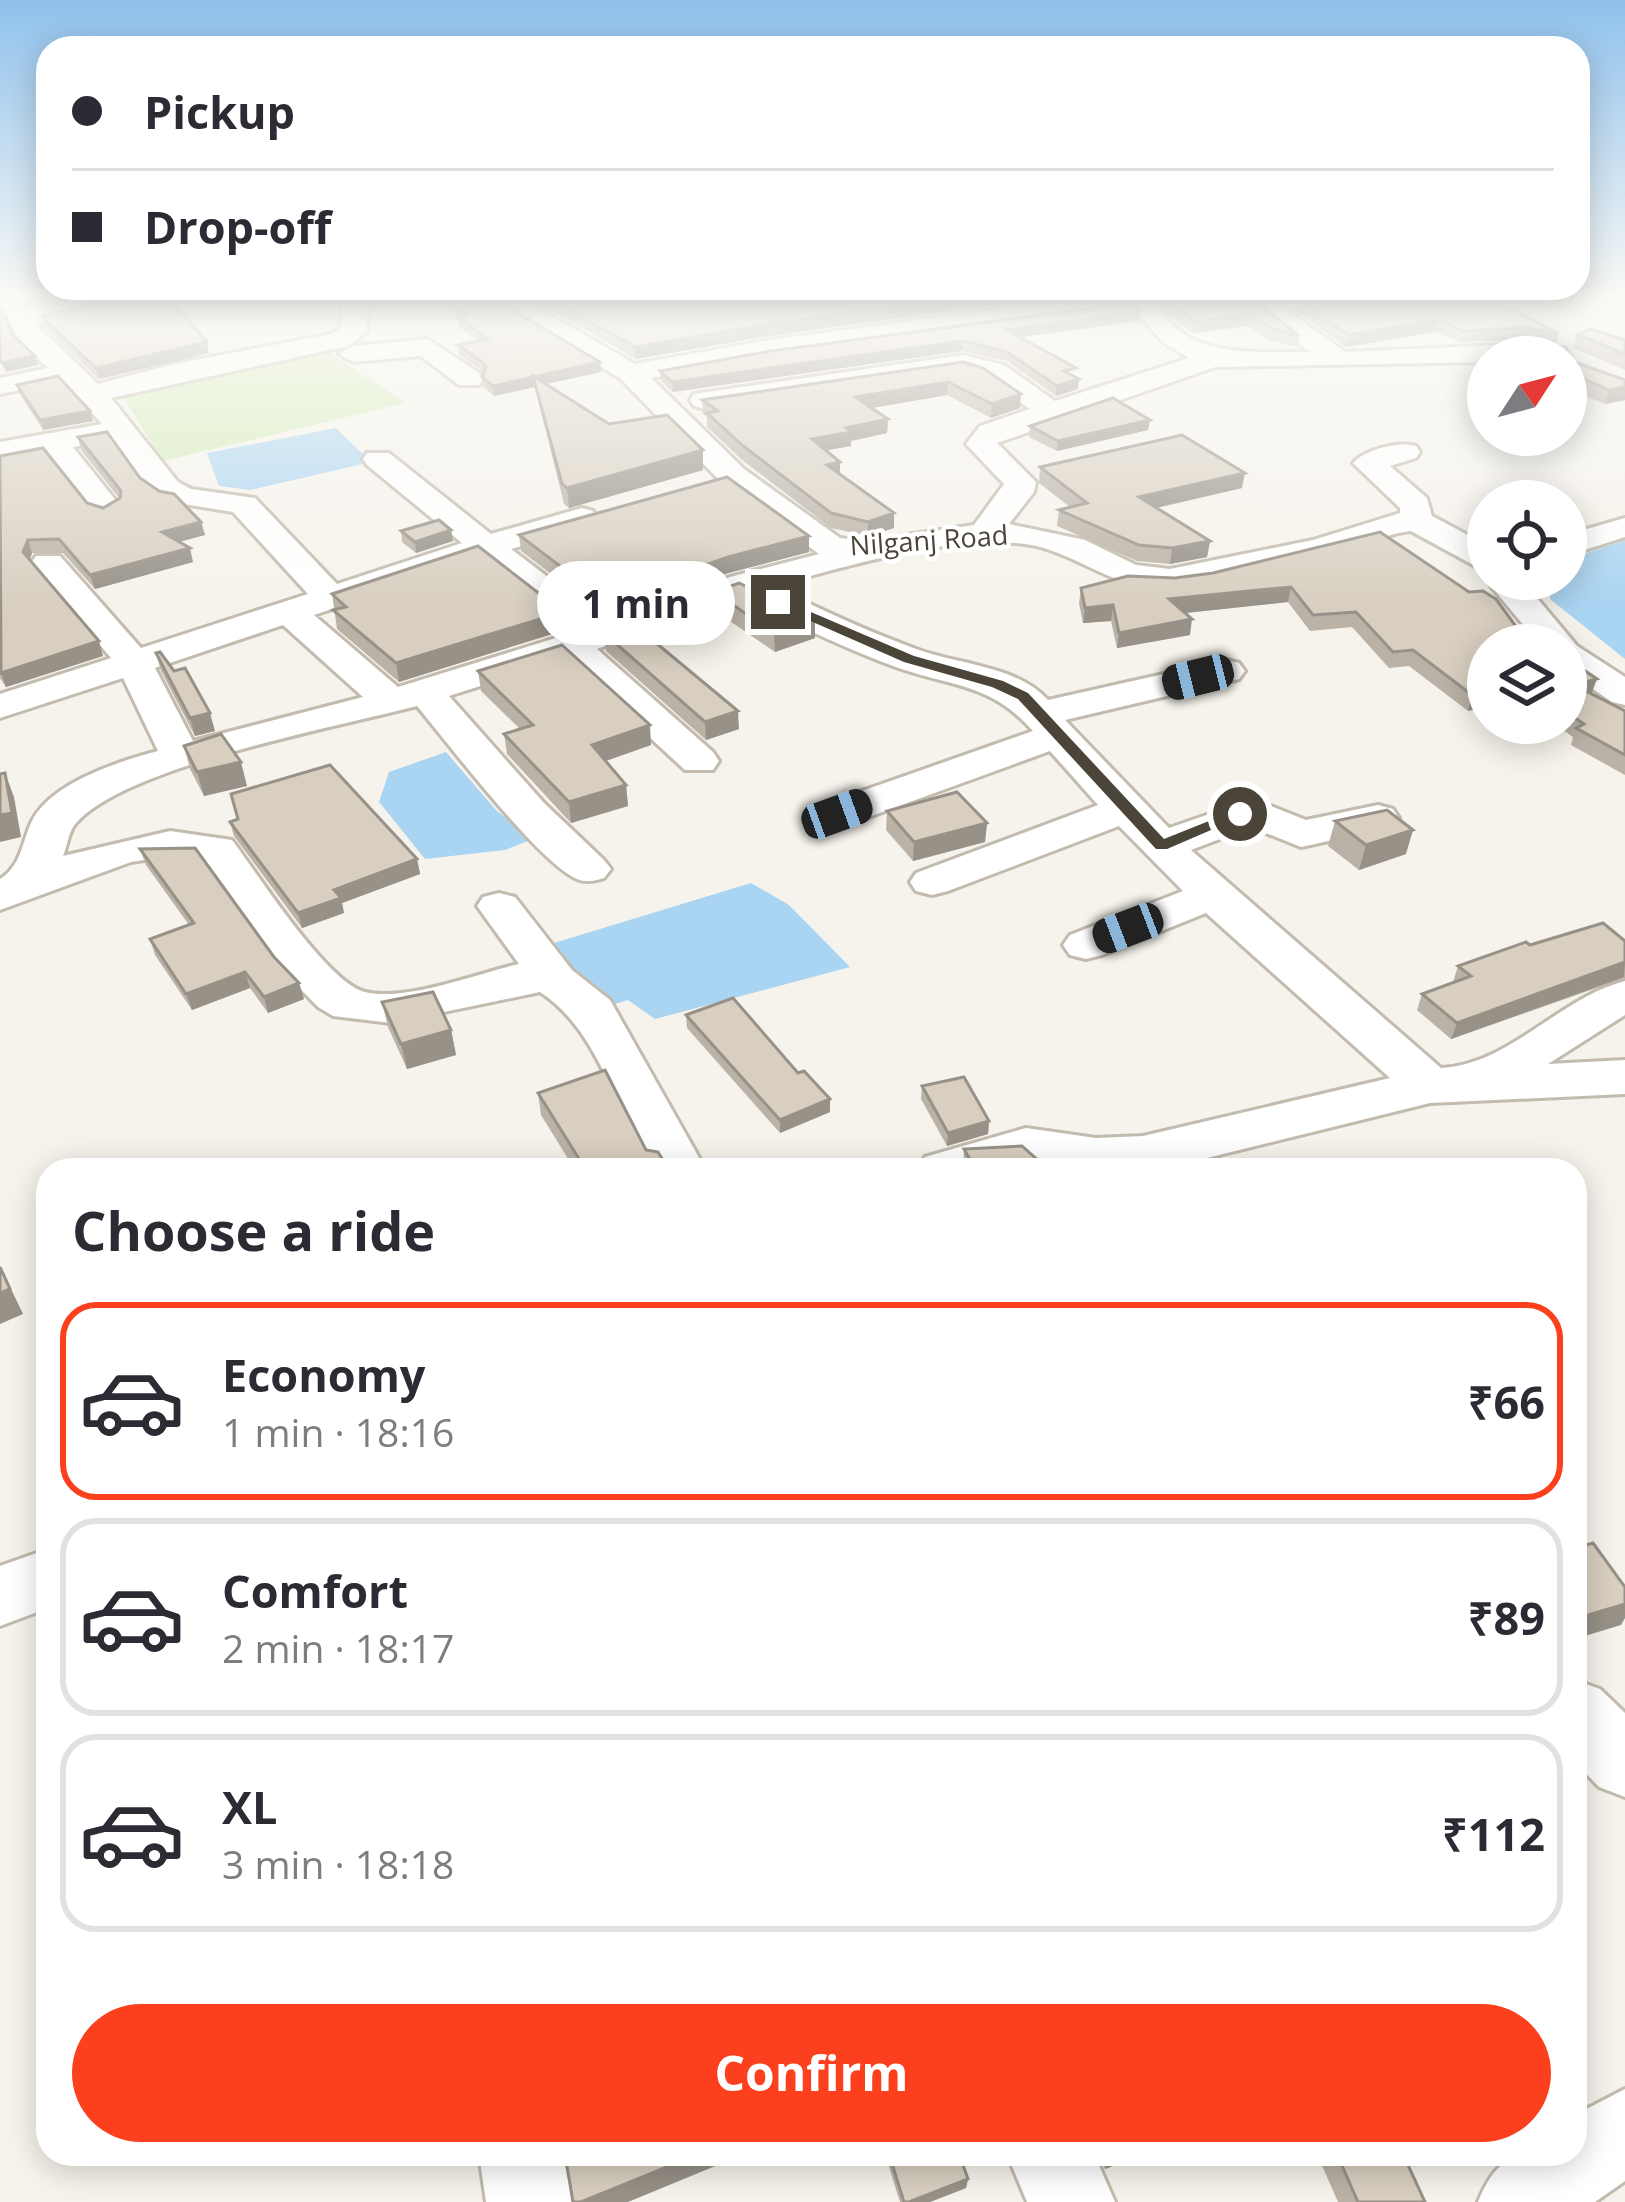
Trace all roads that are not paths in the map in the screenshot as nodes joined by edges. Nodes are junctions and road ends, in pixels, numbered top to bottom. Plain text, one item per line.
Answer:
1 (99, 402) edge
2 (662, 402) edge
3 (696, 402) edge
4 (1038, 402) edge
5 (1083, 402) edge
6 (667, 406) junction
7 (1052, 412) junction
8 (121, 430) junction
9 (52, 441) junction
10 (0, 451) edge
11 (1406, 452) dead end
12 (378, 459) dead end
13 (733, 476) junction
14 (691, 488) edge
15 (105, 507) edge
16 (606, 512) edge
17 (1415, 521) junction
18 (1622, 527) edge
19 (985, 533) junction
20 (1587, 539) edge
21 (486, 546) junction
22 (1467, 546) edge
23 (867, 551) junction
24 (48, 563) dead end
25 (742, 584) junction
26 (332, 598) junction
27 (1521, 600) edge
28 (290, 612) junction
29 (1541, 624) edge
30 (587, 641) junction
31 (134, 661) junction
32 (1587, 668) edge
33 (1226, 670) dead end
34 (1625, 694) edge
35 (408, 696) junction
36 (0, 706) edge
37 (1048, 724) junction
38 (182, 756) junction
39 (699, 761) dead end
40 (1125, 809) junction
41 (837, 814) dead end
42 (1378, 818) edge
43 (1161, 845) junction
44 (589, 869) dead end
45 (932, 882) dead end
46 (13, 890) edge
47 (1212, 895) junction
48 (499, 906) dead end
49 (1086, 945) dead end
50 (553, 977) junction
51 (1625, 996) edge
52 (1625, 1078) edge
53 (1485, 1084) junction
54 (1430, 1086) junction
55 (672, 1158) edge
56 (985, 1158) edge
57 (1112, 1158) edge
58 (1159, 1158) edge
59 (36, 1582) edge
60 (0, 1596) edge
61 (1587, 1725) edge
62 (1625, 1762) edge
63 (1625, 2132) edge
64 (1587, 2158) edge
65 (523, 2166) edge
66 (1055, 2166) edge
67 (1574, 2166) edge
68 (530, 2202) edge
69 (1072, 2202) edge
70 (1521, 2202) edge

1 - 8 street
2 - 6 street, Nilganj Road
3 - 6 street
4 - 7 street
5 - 7 street
6 - 13 street, Nilganj Road
7 - 19 street
8 - 9 street
8 - 26 street
9 - 10 street
9 - 15 street
11 - 17 street
12 - 21 street
13 - 14 street
13 - 23 street, Nilganj Road
16 - 21 street
17 - 19 street, Nilganj Road
17 - 22 street
18 - 20 street
19 - 23 street, Nilganj Road
21 - 26 street
21 - 30 street
23 - 25 street
24 - 31 street
25 - 30 street
25 - 37 street
26 - 28 street
27 - 29 street
28 - 31 street
28 - 35 street
30 - 35 street
30 - 39 street
31 - 36 street
31 - 38 street
32 - 34 street
33 - 37 street
35 - 38 street
35 - 44 street
37 - 40 street
37 - 41 street
38 - 46 street
40 - 43 street
40 - 45 street
42 - 43 street
43 - 47 street
46 - 50 street
47 - 49 street
47 - 54 street
48 - 50 street
50 - 55 street
51 - 53 street
52 - 53 street
53 - 54 street
54 - 58 street
56 - 57 street
59 - 60 street
61 - 62 street
63 - 64 street
65 - 68 street
66 - 69 street
67 - 70 street

